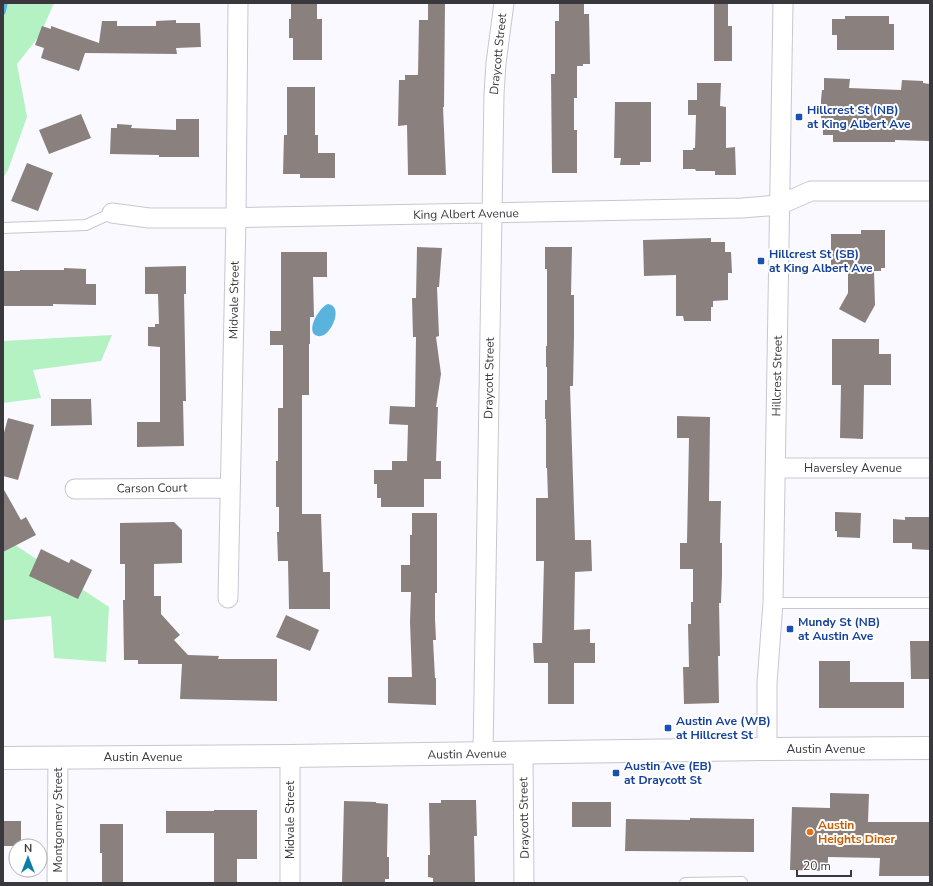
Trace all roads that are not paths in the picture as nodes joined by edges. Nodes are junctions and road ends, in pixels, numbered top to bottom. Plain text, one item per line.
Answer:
1 (238, 3) edge
2 (504, 3) edge
3 (783, 3) edge
4 (930, 191) edge
5 (779, 205) junction
6 (112, 213) joint
7 (492, 213) junction
8 (236, 217) junction
9 (3, 228) edge
10 (775, 468) junction
11 (930, 468) edge
12 (230, 488) junction
13 (75, 489) dead end
14 (228, 598) dead end
15 (773, 603) junction
16 (930, 603) edge
17 (930, 748) edge
18 (767, 749) junction
19 (523, 753) junction
20 (483, 754) junction
21 (290, 756) junction
22 (3, 758) edge
23 (58, 758) junction
24 (742, 882) dead end
25 (57, 883) edge
26 (290, 883) edge
27 (524, 883) edge
28 (684, 883) edge

1 - 8 street, Midvale Street
2 - 7 street, Draycott Street
3 - 5 street, Hillcrest Street
4 - 5 street, King Albert Avenue
5 - 7 street, King Albert Avenue
5 - 10 street, Hillcrest Street
6 - 8 street, King Albert Avenue
6 - 9 lane, King Albert Avenue
7 - 8 street, King Albert Avenue
7 - 20 street, Draycott Street
8 - 12 street, Midvale Street
10 - 11 street, Haversley Avenue
10 - 15 street, Hillcrest Street
12 - 13 street, Carson Court
12 - 14 street, Midvale Street
15 - 16 lane
15 - 18 street, Hillcrest Street
17 - 18 main road, Austin Avenue
18 - 19 main road, Austin Avenue
19 - 20 main road, Austin Avenue
19 - 27 street, Draycott Street
20 - 21 main road, Austin Avenue
21 - 23 main road, Austin Avenue
21 - 26 street, Midvale Street
22 - 23 main road, Austin Avenue
23 - 25 street, Montgomery Street
24 - 28 lane

